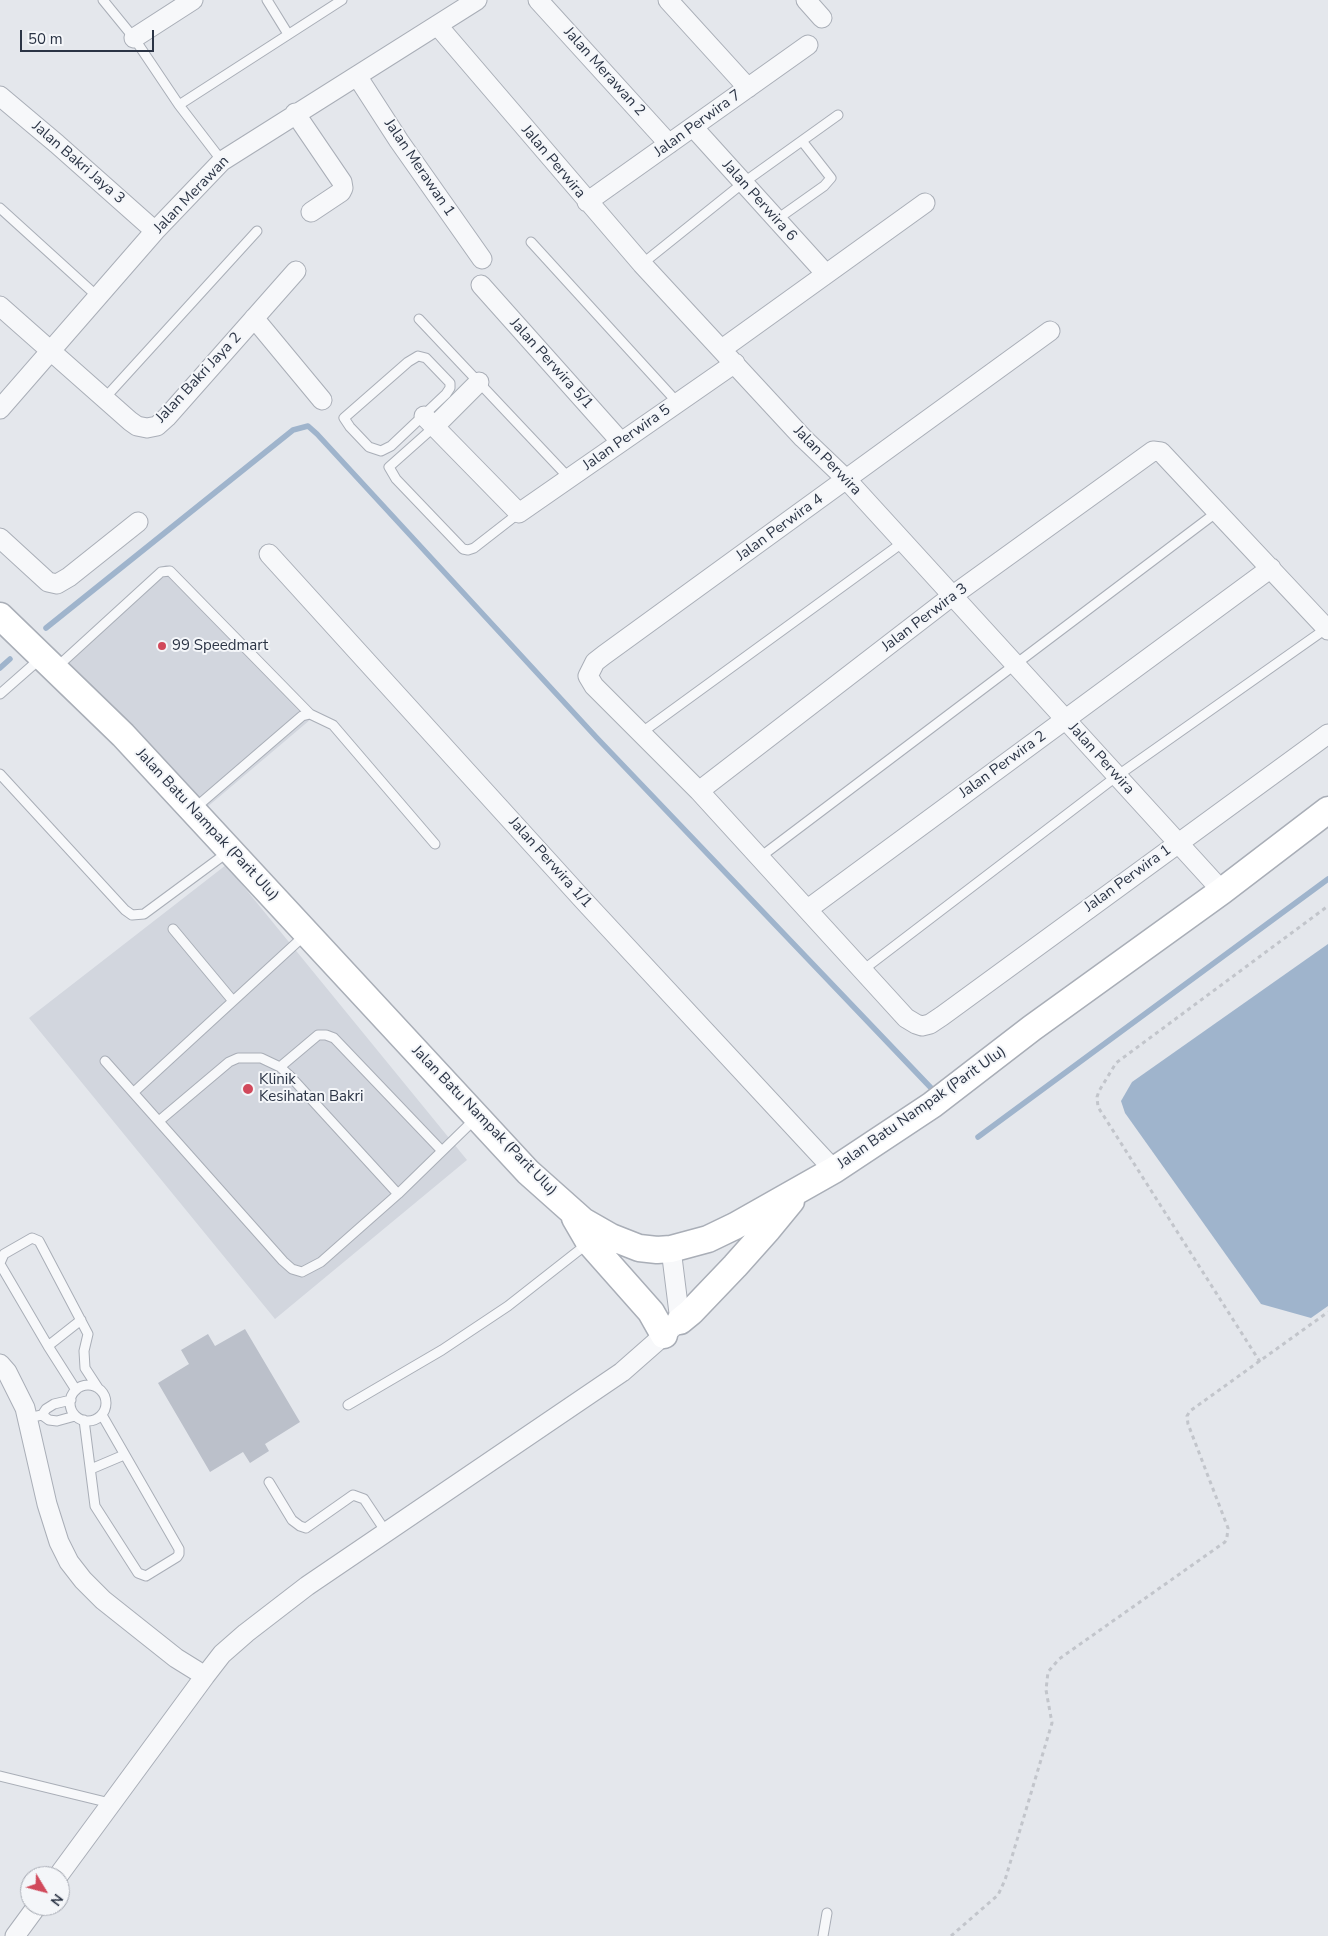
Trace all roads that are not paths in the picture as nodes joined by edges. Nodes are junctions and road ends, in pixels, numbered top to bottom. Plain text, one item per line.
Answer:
1 (104, 0) edge
2 (193, 0) edge
3 (267, 0) edge
4 (342, 0) edge
5 (477, 0) edge
6 (538, 0) edge
7 (668, 0) edge
8 (806, 0) edge
9 (822, 18) dead end
10 (438, 26) junction
11 (288, 34) junction
12 (134, 38) junction
13 (808, 45) dead end
14 (357, 76) junction
15 (748, 88) junction
16 (0, 96) edge
17 (179, 105) junction
18 (296, 113) junction
19 (838, 115) dead end
20 (692, 127) junction
21 (802, 141) junction
22 (669, 144) junction
23 (222, 161) junction
24 (743, 183) junction
25 (587, 202) junction
26 (925, 203) dead end
27 (0, 208) edge
28 (311, 212) dead end
29 (776, 220) junction
30 (155, 231) junction
31 (257, 231) dead end
32 (531, 242) dead end
33 (482, 259) dead end
34 (642, 264) junction
35 (296, 271) dead end
36 (826, 274) junction
37 (481, 286) dead end
38 (99, 297) junction
39 (0, 306) edge
40 (254, 318) junction
41 (419, 319) dead end
42 (1050, 331) dead end
43 (50, 352) junction
44 (728, 356) junction
45 (479, 382) junction
46 (104, 399) junction
47 (322, 400) dead end
48 (677, 402) junction
49 (0, 409) edge
50 (429, 422) junction
51 (620, 442) junction
52 (569, 478) junction
53 (847, 480) junction
54 (1218, 512) junction
55 (519, 513) junction
56 (138, 522) dead end
57 (0, 538) edge
58 (902, 543) junction
59 (269, 554) dead end
60 (1270, 568) junction
61 (952, 596) junction
62 (0, 616) edge
63 (1327, 629) edge
64 (49, 662) junction
65 (1015, 665) junction
66 (0, 694) edge
67 (310, 714) junction
68 (1065, 719) junction
69 (640, 733) junction
70 (1328, 734) edge
71 (0, 774) edge
72 (1117, 776) junction
73 (699, 791) junction
74 (193, 810) junction
75 (1328, 810) edge
76 (1178, 842) junction
77 (435, 844) dead end
78 (230, 850) junction
79 (759, 858) junction
80 (1222, 890) junction
81 (808, 909) junction
82 (173, 929) dead end
83 (307, 933) junction
84 (863, 970) junction
85 (233, 1001) junction
86 (105, 1060) dead end
87 (280, 1067) junction
88 (134, 1092) junction
89 (477, 1117) junction
90 (159, 1120) junction
91 (442, 1151) junction
92 (834, 1170) junction
93 (799, 1190) junction
94 (398, 1194) junction
95 (568, 1207) junction
96 (589, 1242) junction
97 (671, 1248) junction
98 (0, 1263) edge
99 (81, 1320) junction
100 (672, 1328) junction
101 (48, 1346) junction
102 (0, 1364) edge
103 (98, 1388) junction
104 (76, 1390) junction
105 (71, 1400) junction
106 (348, 1406) dead end
107 (102, 1415) junction
108 (34, 1417) junction
109 (80, 1418) junction
110 (124, 1454) junction
111 (91, 1469) junction
112 (269, 1482) dead end
113 (386, 1532) junction
114 (204, 1676) junction
115 (0, 1768) edge
116 (4, 1776) edge
117 (110, 1803) junction
118 (65, 1866) edge
119 (827, 1913) dead end
120 (30, 1916) edge
121 (16, 1936) edge
122 (823, 1936) edge

1 - 12 lane
2 - 12 street
3 - 11 lane
4 - 11 lane
5 - 10 street, Jalan Merawan
6 - 22 street, Jalan Merawan 2
7 - 15 street
8 - 9 street
10 - 14 street, Jalan Merawan
10 - 25 street, Jalan Perwira
11 - 17 lane
12 - 17 lane
13 - 15 street, Jalan Perwira 7
14 - 18 street, Jalan Merawan
14 - 33 street, Jalan Merawan 1
15 - 20 street, Jalan Perwira 7
16 - 30 street, Jalan Bakri Jaya 3
17 - 23 lane
18 - 23 street, Jalan Merawan
18 - 28 street
19 - 21 lane
20 - 22 street, Jalan Perwira 7
20 - 24 street, Jalan Perwira 6
21 - 24 lane
21 - 29 lane
22 - 25 street, Jalan Perwira 7
23 - 30 street, Jalan Merawan
24 - 29 street, Jalan Perwira 6
24 - 34 lane
25 - 34 street, Jalan Perwira
26 - 36 street, Jalan Perwira 5
27 - 38 lane
29 - 36 street, Jalan Perwira 6
30 - 38 street, Jalan Merawan
31 - 46 lane
32 - 48 lane
34 - 44 street, Jalan Perwira
35 - 40 street, Jalan Bakri Jaya 2
36 - 44 street, Jalan Perwira 5
37 - 51 street, Jalan Perwira 5/1
38 - 43 street, Jalan Merawan
39 - 43 street, Jalan Bakri Jaya 2
40 - 46 street, Jalan Bakri Jaya 2
40 - 47 street
41 - 45 lane
42 - 53 street, Jalan Perwira 4
43 - 46 street, Jalan Bakri Jaya 2
43 - 49 street, Jalan Merawan
44 - 48 street, Jalan Perwira 5
44 - 53 street, Jalan Perwira
45 - 50 street
45 - 52 lane
48 - 51 street, Jalan Perwira 5
50 - 50 lane
50 - 55 street
50 - 55 lane
51 - 52 street, Jalan Perwira 5
52 - 55 street, Jalan Perwira 5
53 - 58 street, Jalan Perwira
53 - 69 street, Jalan Perwira 4
54 - 60 street
54 - 61 street, Jalan Perwira 3
54 - 65 lane
56 - 57 street
58 - 61 street, Jalan Perwira
58 - 69 lane
59 - 92 street, Jalan Perwira 1/1
60 - 63 street
60 - 68 street, Jalan Perwira 2
61 - 65 street, Jalan Perwira
61 - 73 street, Jalan Perwira 3
62 - 64 street, Jalan Batu Nampak (Parit Ulu)
63 - 72 lane
64 - 66 lane
64 - 67 lane
64 - 74 street, Jalan Batu Nampak (Parit Ulu)
65 - 68 street, Jalan Perwira
65 - 79 lane
67 - 74 lane
67 - 77 lane
68 - 72 street, Jalan Perwira
68 - 81 street, Jalan Perwira 2
69 - 73 street
70 - 76 street, Jalan Perwira 1
71 - 78 lane
72 - 76 street, Jalan Perwira
72 - 84 lane
73 - 79 street
74 - 78 street, Jalan Batu Nampak (Parit Ulu)
75 - 80 street, Jalan Batu Nampak (Parit Ulu)
76 - 80 street, Jalan Perwira
76 - 84 street, Jalan Perwira 1
78 - 83 street, Jalan Batu Nampak (Parit Ulu)
79 - 81 street
80 - 92 street, Jalan Batu Nampak (Parit Ulu)
81 - 84 street
82 - 85 lane
83 - 85 lane
83 - 89 street, Jalan Batu Nampak (Parit Ulu)
85 - 88 lane
86 - 88 lane
87 - 90 lane
87 - 91 lane
87 - 94 lane
88 - 90 lane
89 - 91 lane
89 - 95 street, Jalan Batu Nampak (Parit Ulu)
90 - 94 lane
91 - 94 lane
92 - 93 street, Jalan Batu Nampak (Parit Ulu)
93 - 97 street, Jalan Batu Nampak (Parit Ulu)
93 - 100 street
95 - 96 street
95 - 97 street, Jalan Batu Nampak (Parit Ulu)
96 - 100 street
96 - 106 lane
97 - 100 street
98 - 99 lane
98 - 101 lane
99 - 101 lane
99 - 103 lane
100 - 113 street
101 - 104 lane
102 - 108 street
103 - 104 lane
103 - 107 lane
104 - 105 lane
105 - 108 lane
105 - 109 lane
107 - 109 lane
107 - 110 lane
108 - 109 lane
108 - 114 street
109 - 111 lane
110 - 111 lane
110 - 111 lane
112 - 113 lane
113 - 114 street
114 - 117 street
115 - 116 lane
116 - 117 lane
117 - 118 street
119 - 122 lane
120 - 121 street

